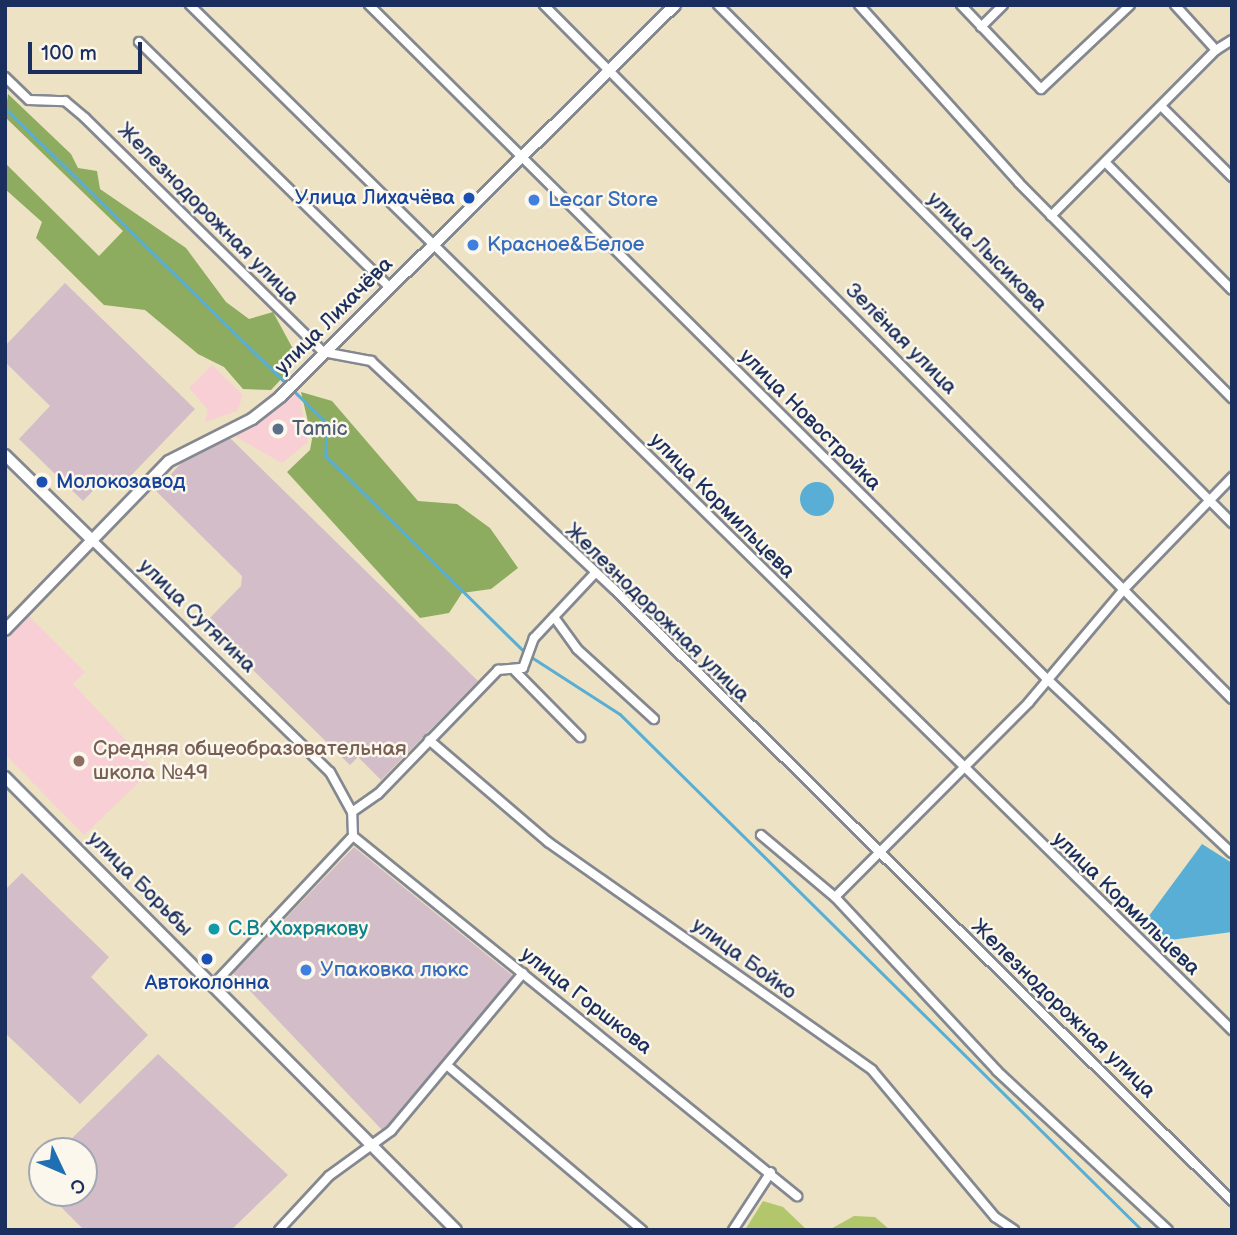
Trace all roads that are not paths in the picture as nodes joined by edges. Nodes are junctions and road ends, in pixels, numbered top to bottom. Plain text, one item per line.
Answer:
1 (190, 5) edge
2 (369, 5) edge
3 (544, 5) edge
4 (676, 5) edge
5 (718, 5) edge
6 (859, 5) edge
7 (961, 5) edge
8 (1003, 5) edge
9 (1130, 5) edge
10 (1175, 5) edge
11 (981, 27) junction
12 (1231, 38) edge
13 (139, 42) dead end
14 (1216, 50) junction
15 (608, 70) junction
16 (5, 77) edge
17 (1163, 108) junction
18 (520, 156) junction
19 (1107, 164) junction
20 (1232, 177) edge
21 (1051, 216) junction
22 (434, 242) junction
23 (389, 287) junction
24 (1232, 290) edge
25 (323, 352) junction
26 (1232, 398) edge
27 (5, 455) edge
28 (1232, 477) edge
29 (1210, 500) junction
30 (1232, 523) edge
31 (91, 539) junction
32 (594, 574) junction
33 (1124, 589) junction
34 (554, 617) junction
35 (5, 630) edge
36 (515, 671) junction
37 (1046, 678) junction
38 (1232, 699) edge
39 (654, 719) dead end
40 (580, 737) dead end
41 (429, 740) junction
42 (964, 769) junction
43 (5, 777) edge
44 (352, 812) junction
45 (761, 835) dead end
46 (353, 836) junction
47 (1232, 853) edge
48 (878, 854) junction
49 (835, 897) junction
50 (523, 973) junction
51 (214, 984) junction
52 (1232, 1030) edge
53 (449, 1067) junction
54 (368, 1139) junction
55 (771, 1172) junction
56 (797, 1196) dead end
57 (1232, 1201) edge
58 (279, 1230) edge
59 (456, 1230) edge
60 (642, 1230) edge
61 (733, 1230) edge
62 (1014, 1230) edge
63 (1168, 1230) edge

1 - 22 street, улица Кормильцева
2 - 18 street, улица Новостройка
3 - 15 street, Зелёная улица
4 - 15 main road, улица Лихачёва
5 - 29 street, улица Лысикова
6 - 21 street
7 - 11 street
8 - 11 street
9 - 11 street
10 - 14 street
12 - 14 street
13 - 23 street
14 - 17 street
15 - 18 main road, улица Лихачёва
15 - 33 street, Зелёная улица
16 - 25 street, Железнодорожная улица
17 - 19 street
17 - 20 street
18 - 22 main road, улица Лихачёва
18 - 37 street, улица Новостройка
19 - 21 street
19 - 24 street
21 - 26 street
22 - 23 main road, улица Лихачёва
22 - 42 street, улица Кормильцева
23 - 25 main road, улица Лихачёва
25 - 31 main road, улица Лихачёва
25 - 32 street, Железнодорожная улица
27 - 31 street, улица Сутягина
28 - 29 street
29 - 30 street, улица Лысикова
29 - 33 street
31 - 35 main road, улица Лихачёва
31 - 44 street, улица Сутягина
32 - 34 street
32 - 48 street, Железнодорожная улица
33 - 37 street
33 - 38 street, Зелёная улица
34 - 36 street
34 - 39 street
36 - 40 street
36 - 41 street
37 - 42 street
37 - 47 street, улица Новостройка
41 - 44 street
41 - 62 street, улица Бойко
42 - 48 street
42 - 52 street, улица Кормильцева
43 - 51 street, улица Борьбы
44 - 46 street
45 - 49 street
46 - 50 street, улица Горшкова
46 - 51 street
48 - 49 street
48 - 57 street, Железнодорожная улица
49 - 63 street
50 - 53 street
50 - 55 street, улица Горшкова
51 - 54 street, улица Борьбы
53 - 54 street
53 - 60 street
54 - 58 street
54 - 59 street, улица Борьбы
55 - 56 street, улица Горшкова
55 - 61 street

